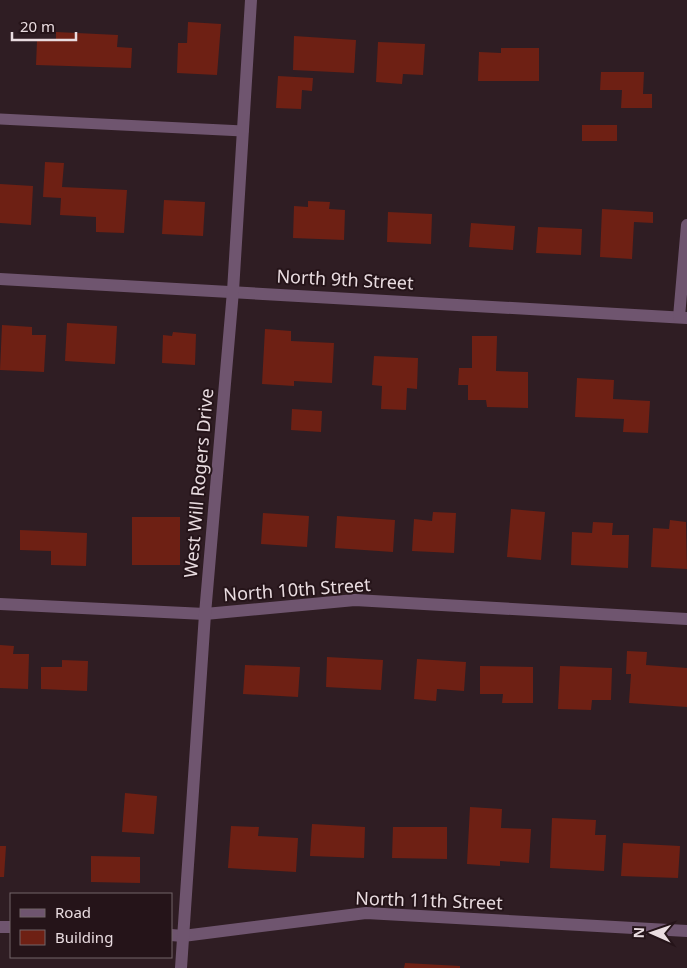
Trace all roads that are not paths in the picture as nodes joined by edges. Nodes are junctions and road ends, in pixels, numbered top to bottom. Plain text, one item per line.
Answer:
1 (251, 0) edge
2 (0, 119) edge
3 (243, 131) junction
4 (687, 225) edge
5 (0, 279) edge
6 (233, 291) junction
7 (683, 317) edge
8 (0, 604) edge
9 (206, 614) junction
10 (687, 620) edge
11 (687, 931) edge
12 (177, 935) edge
13 (181, 968) edge

1 - 3 street, West Will Rogers Drive
2 - 3 lane
3 - 6 street, West Will Rogers Drive
4 - 7 street
5 - 6 street, North 9th Street
6 - 7 street, North 9th Street
6 - 9 street, West Will Rogers Drive
8 - 9 street, North 10th Street
9 - 10 street, North 10th Street
9 - 12 street, West Will Rogers Drive
11 - 12 street, North 11th Street
12 - 13 street, West Will Rogers Drive

